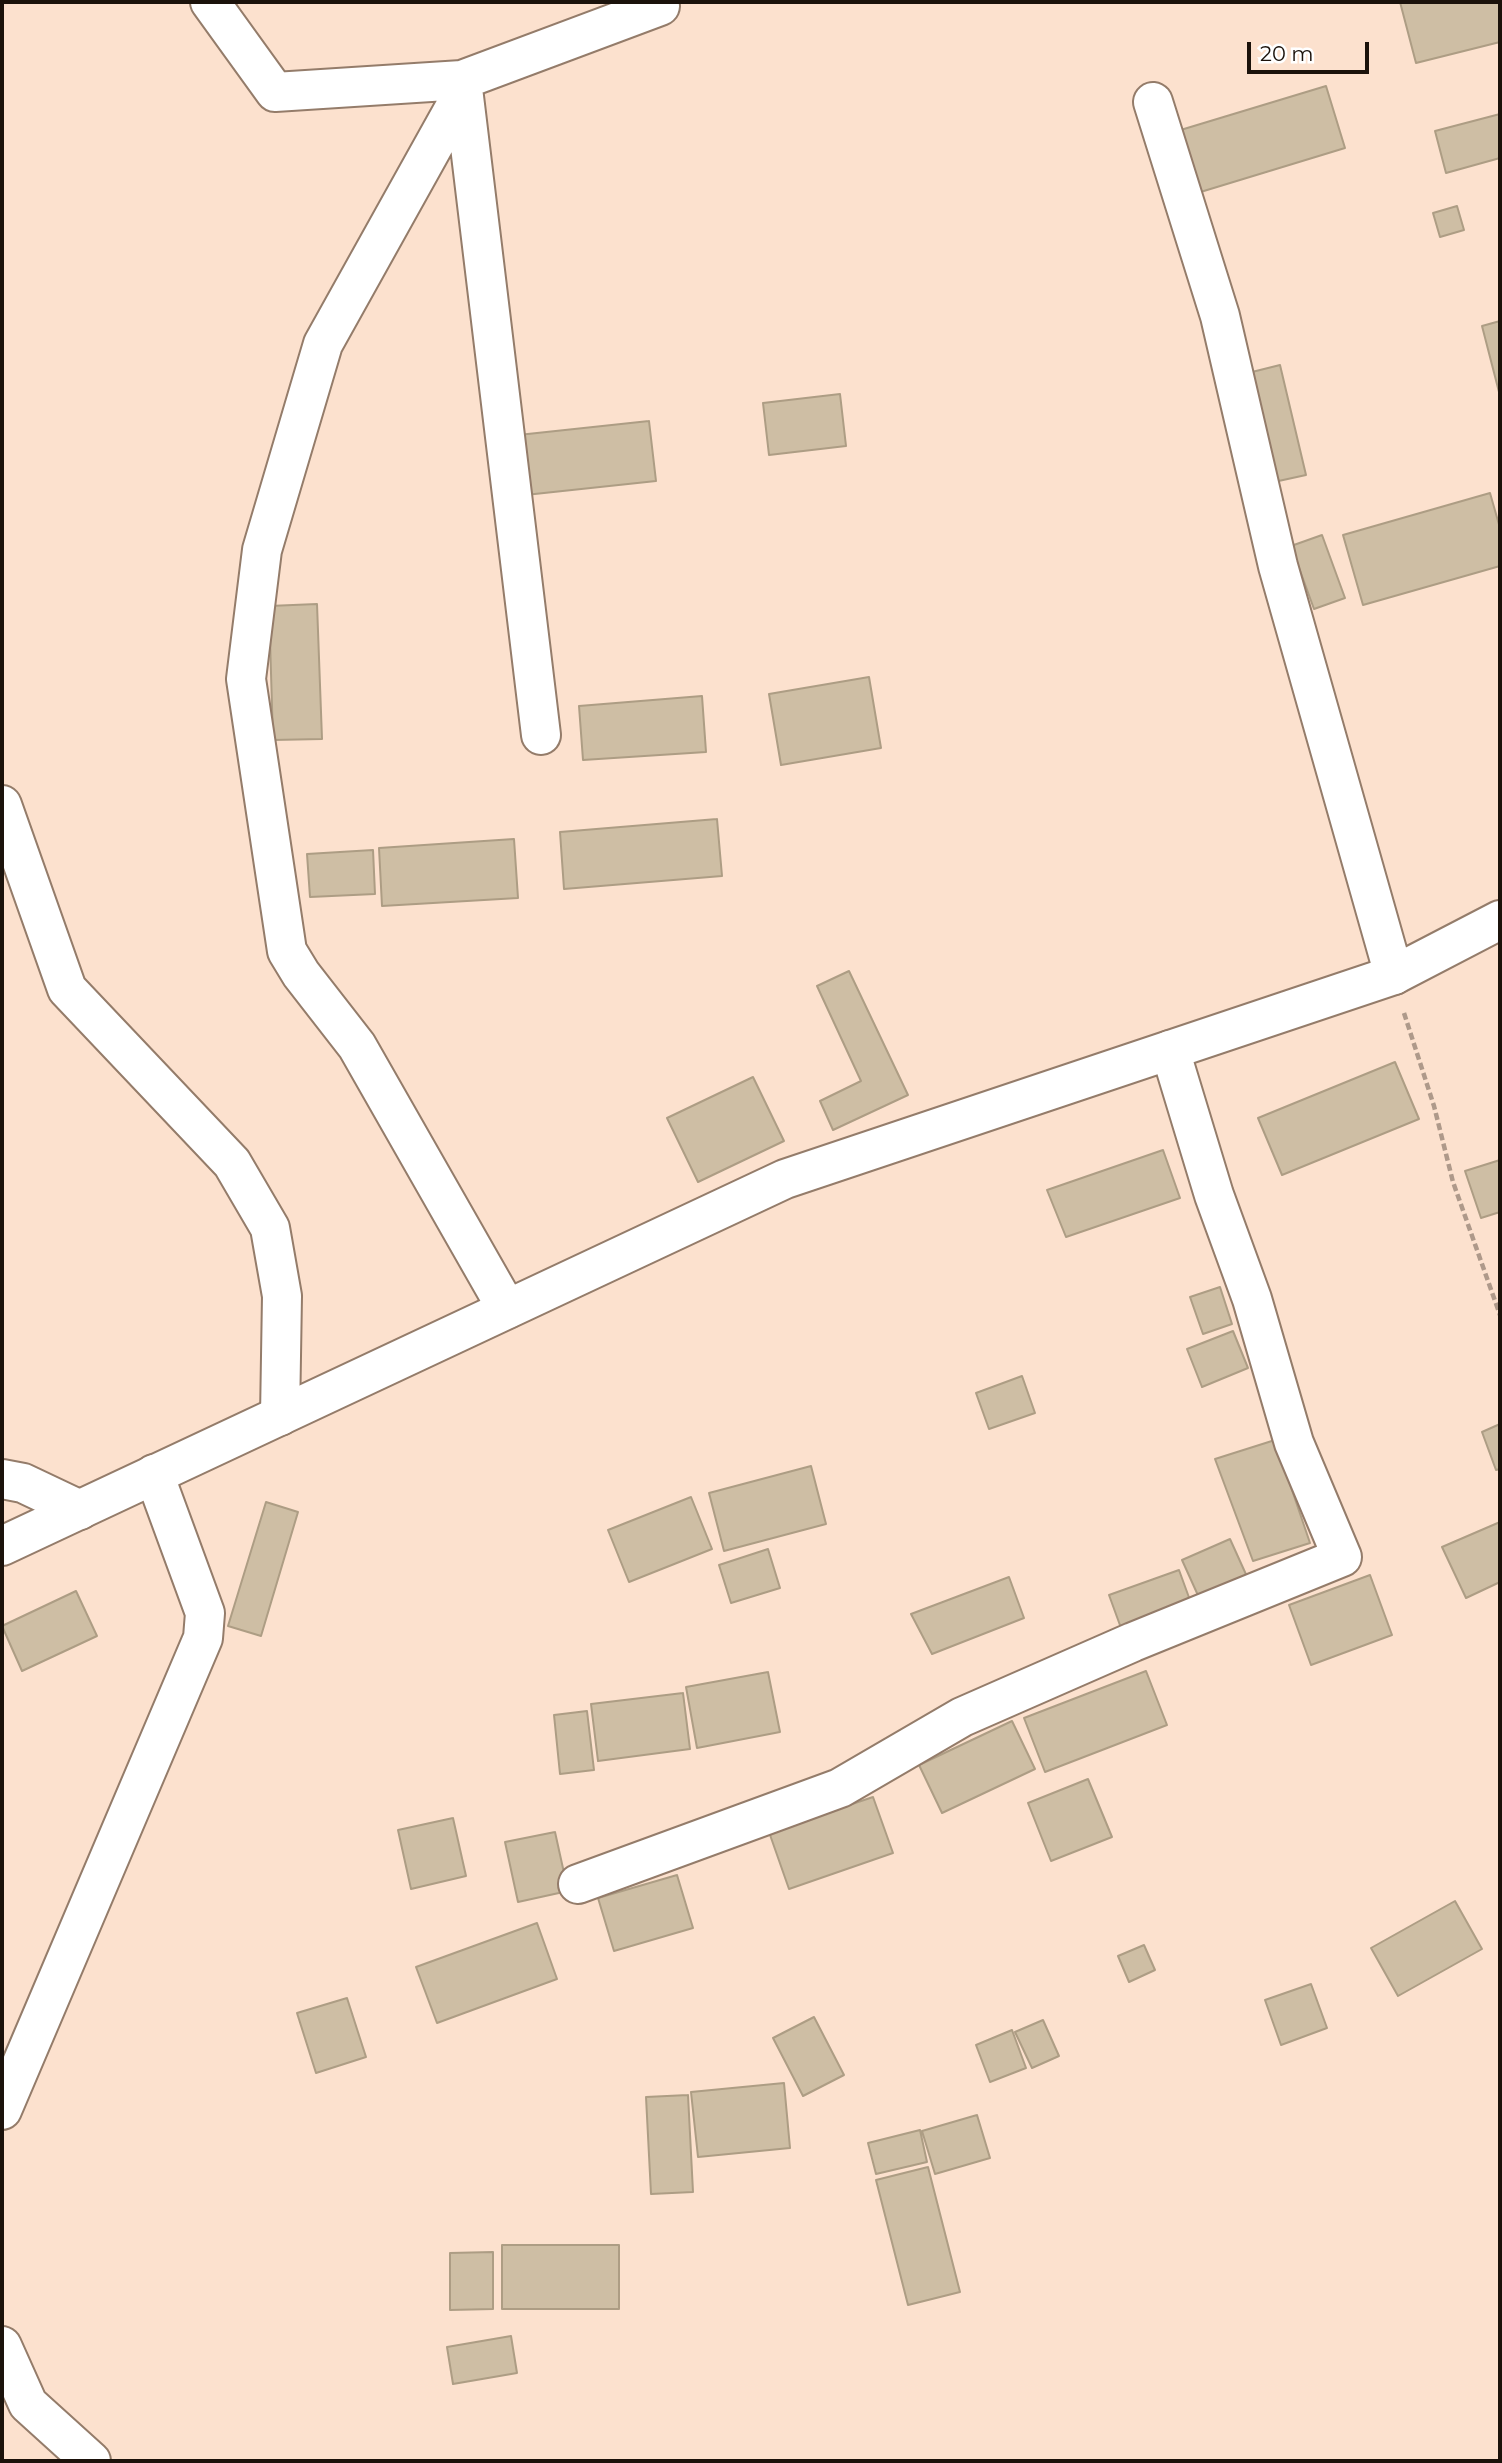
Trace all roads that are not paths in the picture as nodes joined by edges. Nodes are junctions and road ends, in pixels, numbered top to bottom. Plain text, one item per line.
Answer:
1 (210, 2) edge
2 (660, 6) dead end
3 (462, 80) junction
4 (1153, 102) dead end
5 (541, 735) dead end
6 (2, 805) edge
7 (1500, 920) edge
8 (1394, 975) junction
9 (1170, 1049) junction
10 (507, 1309) junction
11 (280, 1416) junction
12 (154, 1474) junction
13 (2, 1479) edge
14 (80, 1510) junction
15 (2, 1546) edge
16 (578, 1884) dead end
17 (2, 2109) edge
18 (2, 2346) edge
19 (91, 2461) edge

1 - 3 street
2 - 3 street
3 - 5 street
3 - 10 street
4 - 8 street
6 - 11 street
7 - 8 street
8 - 9 street
9 - 10 street
9 - 16 street
10 - 11 street
11 - 12 street
12 - 14 street
12 - 17 street
13 - 14 street
14 - 15 street
18 - 19 street

